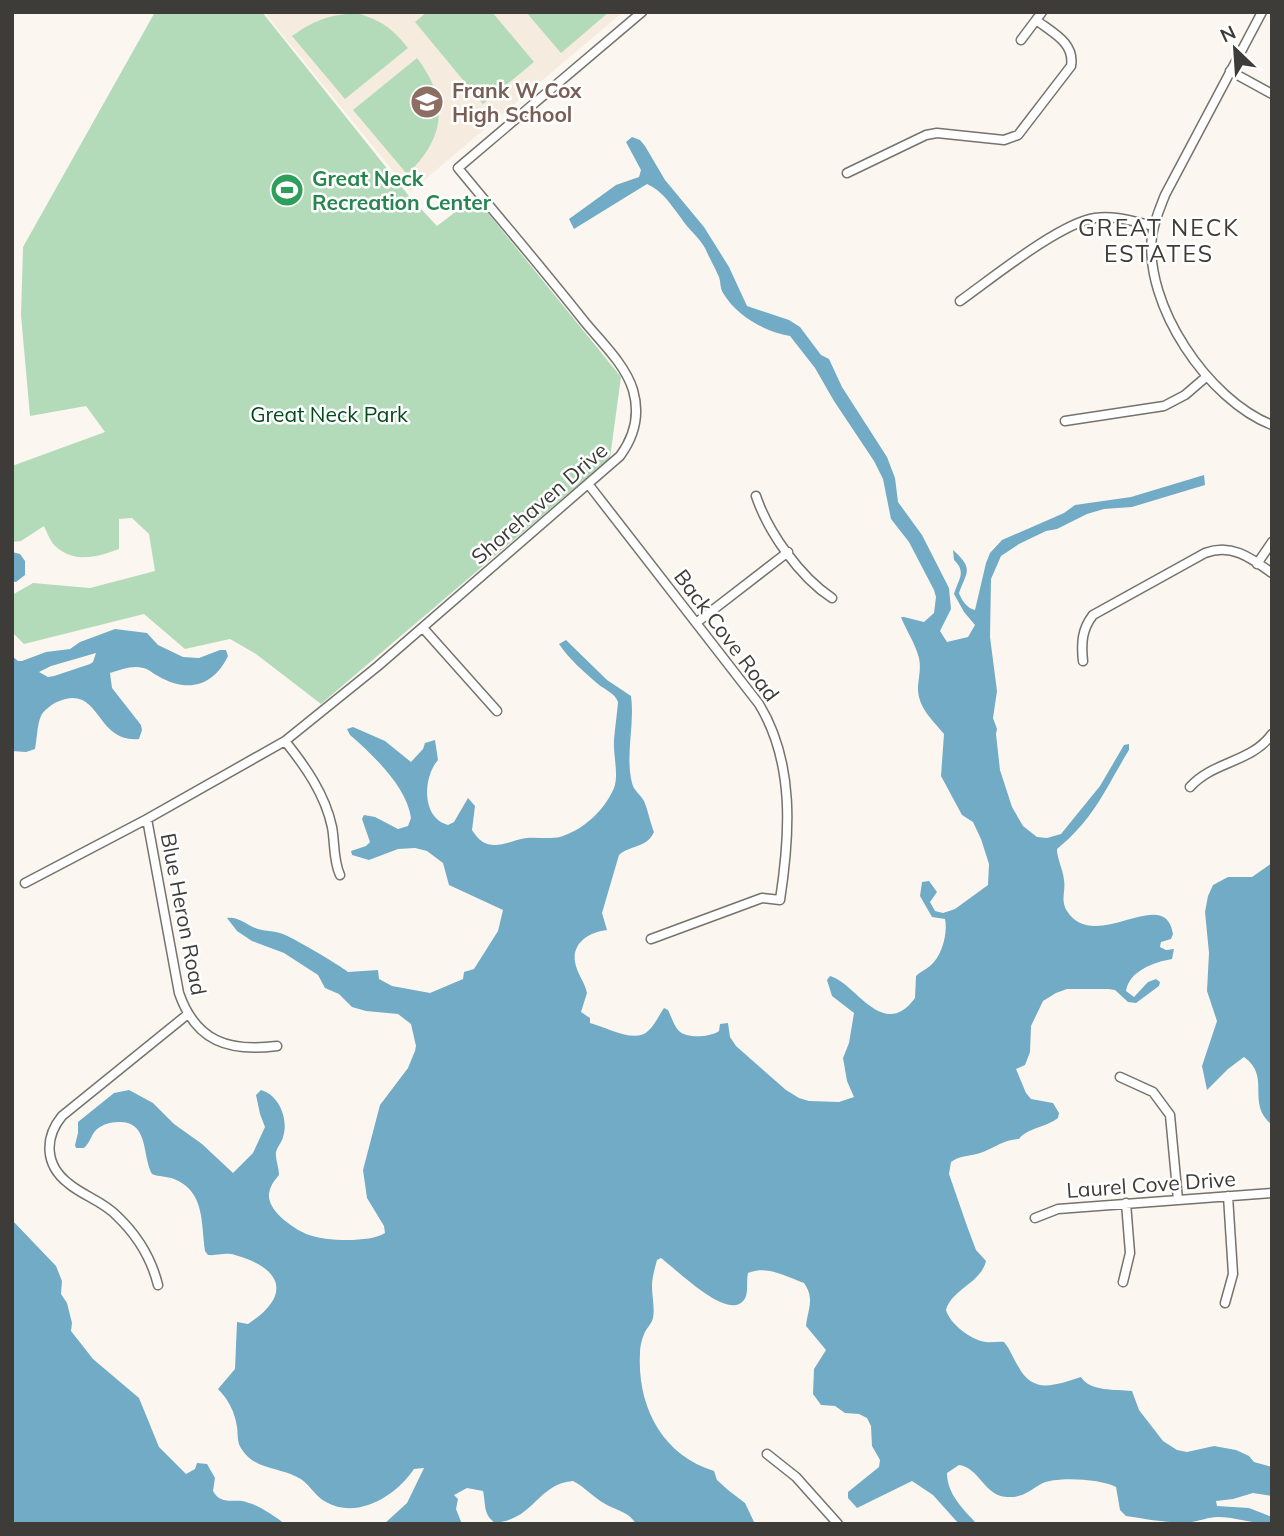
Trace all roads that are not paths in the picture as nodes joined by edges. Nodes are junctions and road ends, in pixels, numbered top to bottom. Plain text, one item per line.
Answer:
1 (642, 12) edge
2 (1262, 12) edge
3 (1039, 16) edge
4 (1021, 40) dead end
5 (1230, 71) junction
6 (1272, 94) edge
7 (847, 173) dead end
8 (1154, 226) junction
9 (960, 301) dead end
10 (1206, 377) junction
11 (1065, 421) dead end
12 (1272, 425) edge
13 (589, 485) junction
14 (756, 496) dead end
15 (1272, 542) edge
16 (788, 552) junction
17 (1257, 564) junction
18 (1272, 573) edge
19 (832, 598) dead end
20 (696, 623) junction
21 (423, 628) junction
22 (1083, 661) dead end
23 (496, 711) dead end
24 (1272, 734) edge
25 (285, 741) junction
26 (1190, 787) dead end
27 (147, 819) junction
28 (340, 875) dead end
29 (25, 883) dead end
30 (651, 939) dead end
31 (188, 1014) junction
32 (277, 1046) dead end
33 (1120, 1077) dead end
34 (1272, 1193) edge
35 (1228, 1196) junction
36 (1178, 1200) junction
37 (1126, 1203) junction
38 (1035, 1218) dead end
39 (1123, 1282) dead end
40 (158, 1285) dead end
41 (1225, 1303) dead end
42 (767, 1454) dead end
43 (838, 1524) edge

1 - 13 street, Shorehaven Drive
2 - 5 street
3 - 4 street
3 - 7 street
5 - 6 street
5 - 8 street
8 - 9 street
8 - 10 street
10 - 11 street
10 - 12 street
13 - 20 street, Back Cove Road
13 - 21 street, Shorehaven Drive
14 - 16 street
15 - 17 street
16 - 19 street
16 - 20 street
17 - 18 street
17 - 22 street
20 - 30 street, Back Cove Road
21 - 23 street
21 - 25 street, Shorehaven Drive
24 - 26 street
25 - 27 street, Shorehaven Drive
25 - 28 street
27 - 29 street, Shorehaven Drive
27 - 31 street, Blue Heron Road
31 - 32 street
31 - 40 street, Blue Heron Road
33 - 36 street
34 - 35 street, Laurel Cove Drive
35 - 36 street, Laurel Cove Drive
35 - 41 street
36 - 37 street, Laurel Cove Drive
37 - 38 street, Laurel Cove Drive
37 - 39 street
42 - 43 street

